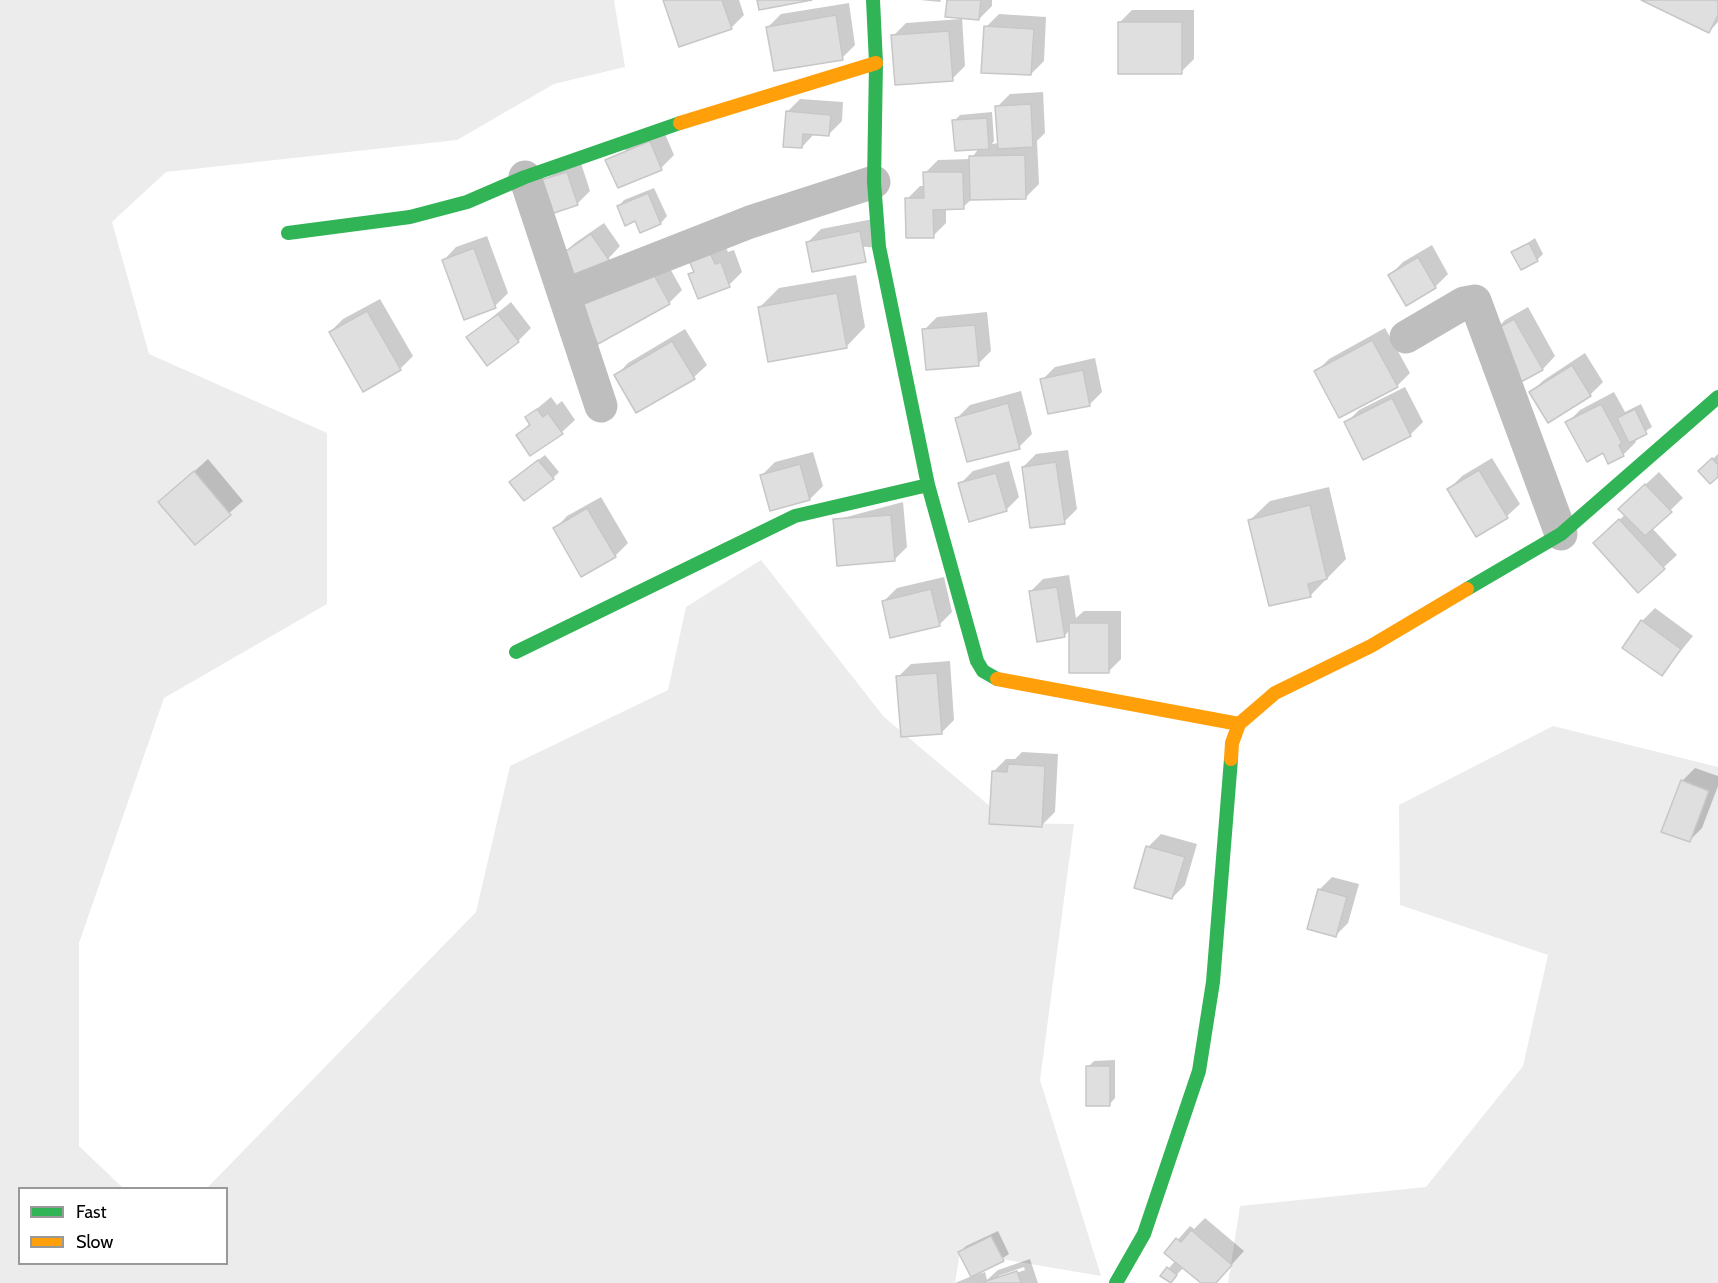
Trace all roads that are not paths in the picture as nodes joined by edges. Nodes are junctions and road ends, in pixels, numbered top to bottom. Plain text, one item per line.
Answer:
1 (873, 0) edge
2 (876, 63) junction
3 (525, 177) junction
4 (874, 182) junction
5 (288, 232) dead end
6 (564, 295) junction
7 (1406, 337) dead end
8 (1718, 397) edge
9 (601, 406) dead end
10 (928, 485) junction
11 (1561, 534) junction
12 (516, 652) dead end
13 (1239, 724) junction
14 (1116, 1283) edge

1 - 2 street
2 - 3 street
2 - 4 street
3 - 5 street
3 - 6 street
4 - 6 street
4 - 10 street
6 - 9 street
7 - 11 street
8 - 11 street
10 - 12 street
10 - 13 street
11 - 13 street
13 - 14 street

